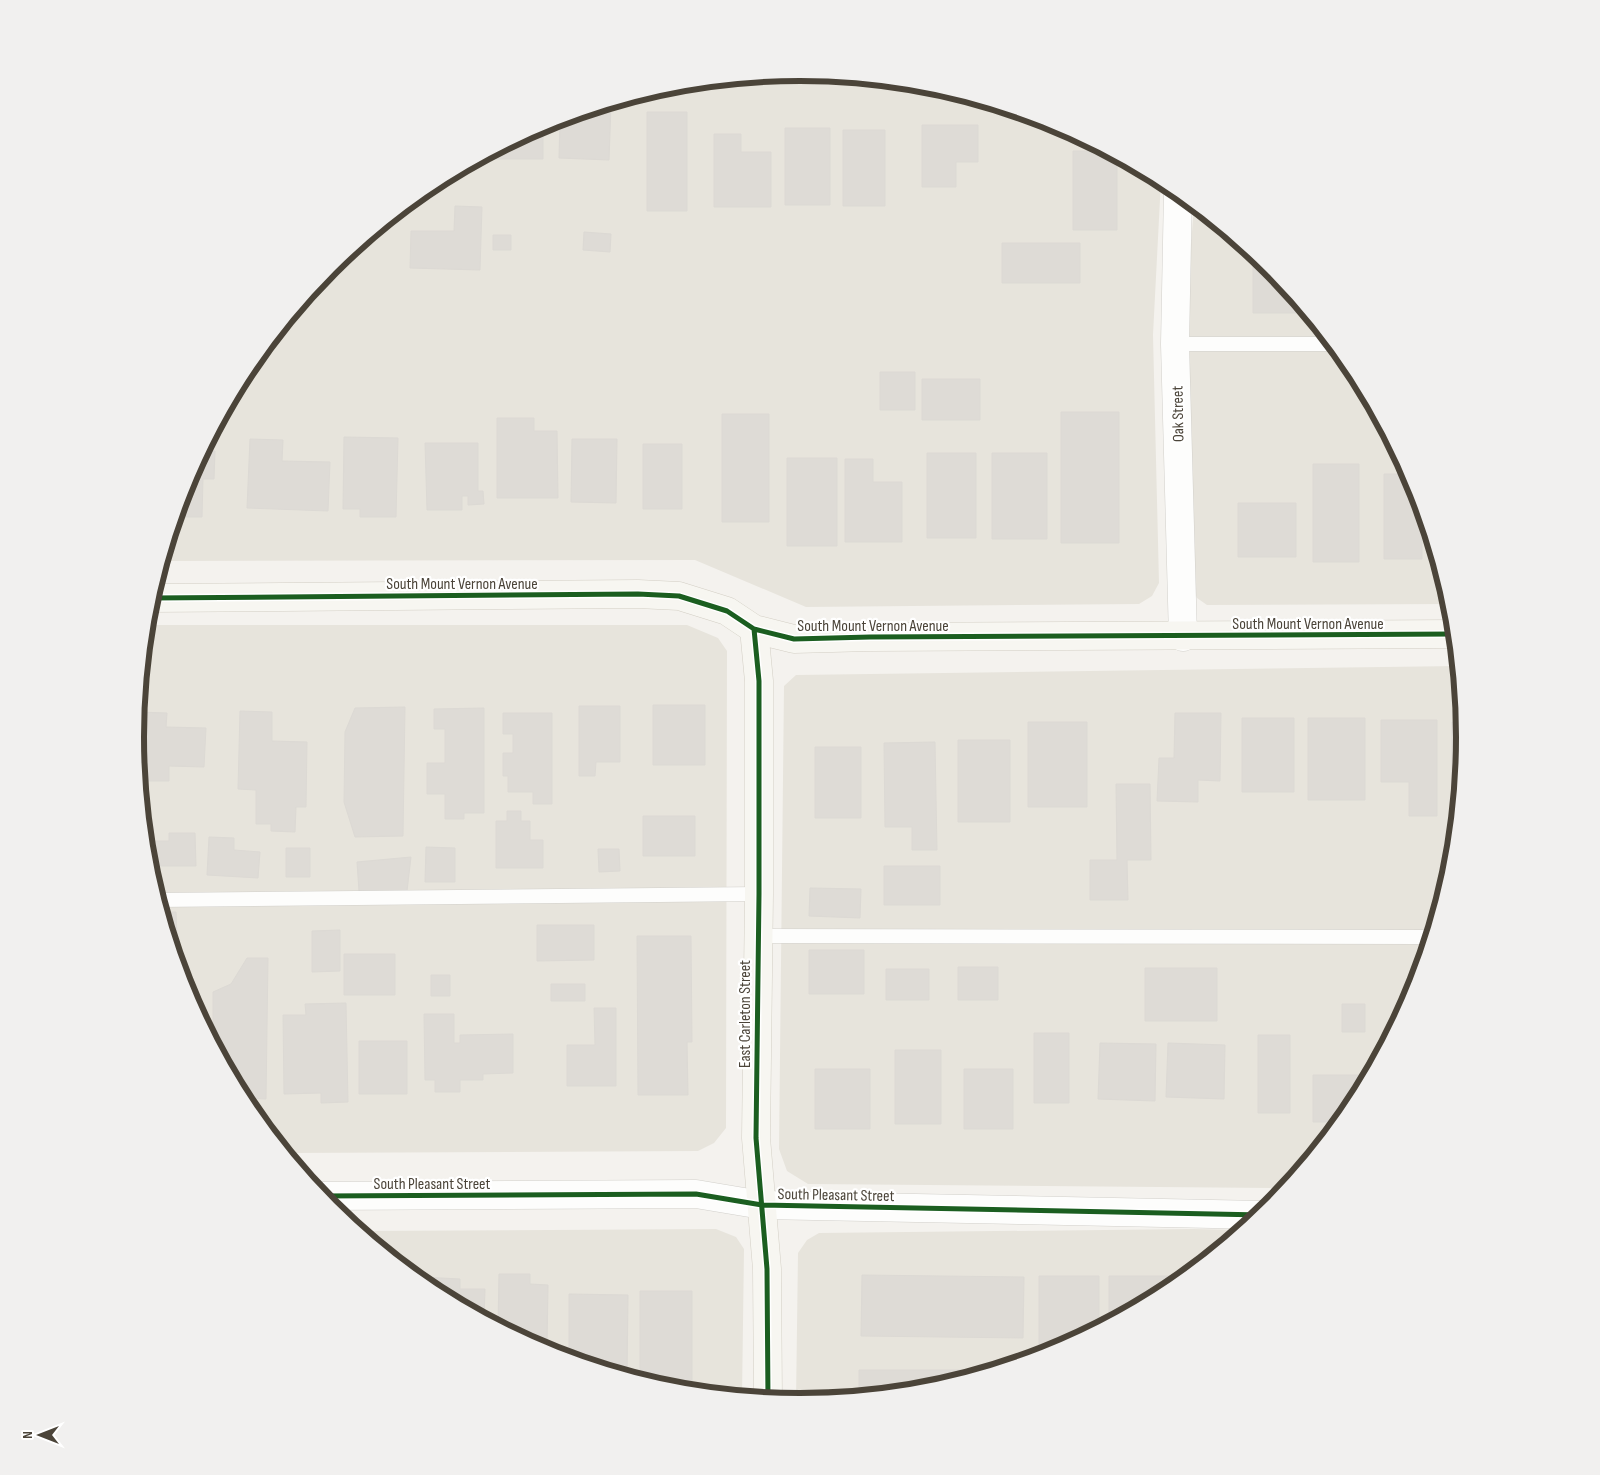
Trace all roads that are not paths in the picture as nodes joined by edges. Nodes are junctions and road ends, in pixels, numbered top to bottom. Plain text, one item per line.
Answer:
1 (1178, 201) edge
2 (1176, 344) junction
3 (1325, 344) edge
4 (159, 598) edge
5 (754, 629) junction
6 (1448, 634) edge
7 (1183, 637) junction
8 (759, 894) junction
9 (164, 900) edge
10 (758, 936) junction
11 (1424, 937) edge
12 (331, 1196) edge
13 (762, 1205) junction
14 (1250, 1215) edge
15 (768, 1393) edge

1 - 2 street, Oak Street
2 - 3 lane
2 - 7 street, Oak Street
4 - 5 street, South Mount Vernon Avenue
5 - 7 street, South Mount Vernon Avenue
5 - 8 street, East Carleton Street
6 - 7 street, South Mount Vernon Avenue
8 - 9 lane
8 - 10 street, East Carleton Street
10 - 11 lane
10 - 13 street, East Carleton Street
12 - 13 street, South Pleasant Street
13 - 14 street, South Pleasant Street
13 - 15 street, East Carleton Street

